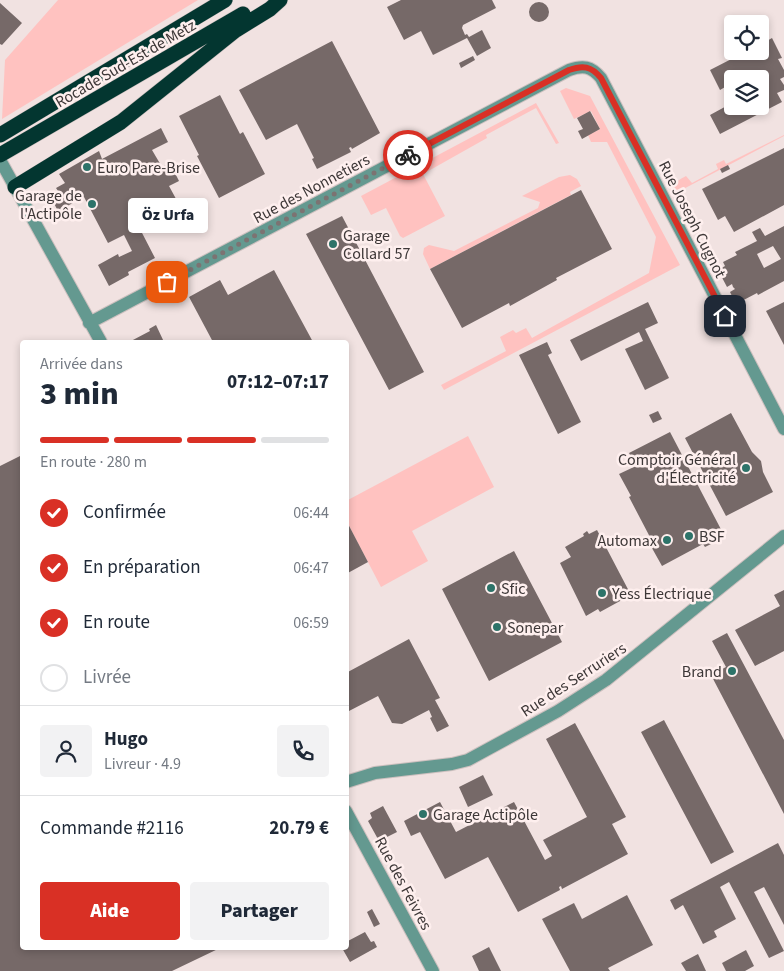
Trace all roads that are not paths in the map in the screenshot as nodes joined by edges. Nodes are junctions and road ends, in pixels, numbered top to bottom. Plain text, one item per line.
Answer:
1 (225, 0) edge
2 (267, 0) edge
3 (280, 0) edge
4 (601, 78) joint
5 (0, 135) edge
6 (0, 155) edge
7 (0, 160) edge
8 (14, 187) junction
9 (89, 323) junction
10 (99, 340) edge
11 (784, 429) edge
12 (784, 536) edge
13 (349, 781) edge
14 (349, 817) edge
15 (432, 971) edge

1 - 5 highway, Rocade Sud-Est de Metz
2 - 6 highway, Rocade Sud-Est de Metz
3 - 8 highway
4 - 9 street, Rue des Nonnetiers
4 - 11 street, Rue Joseph Cugnot
7 - 8 street
8 - 9 street
9 - 10 street
12 - 13 street, Rue des Serruriers
14 - 15 street, Rue des Feivres

